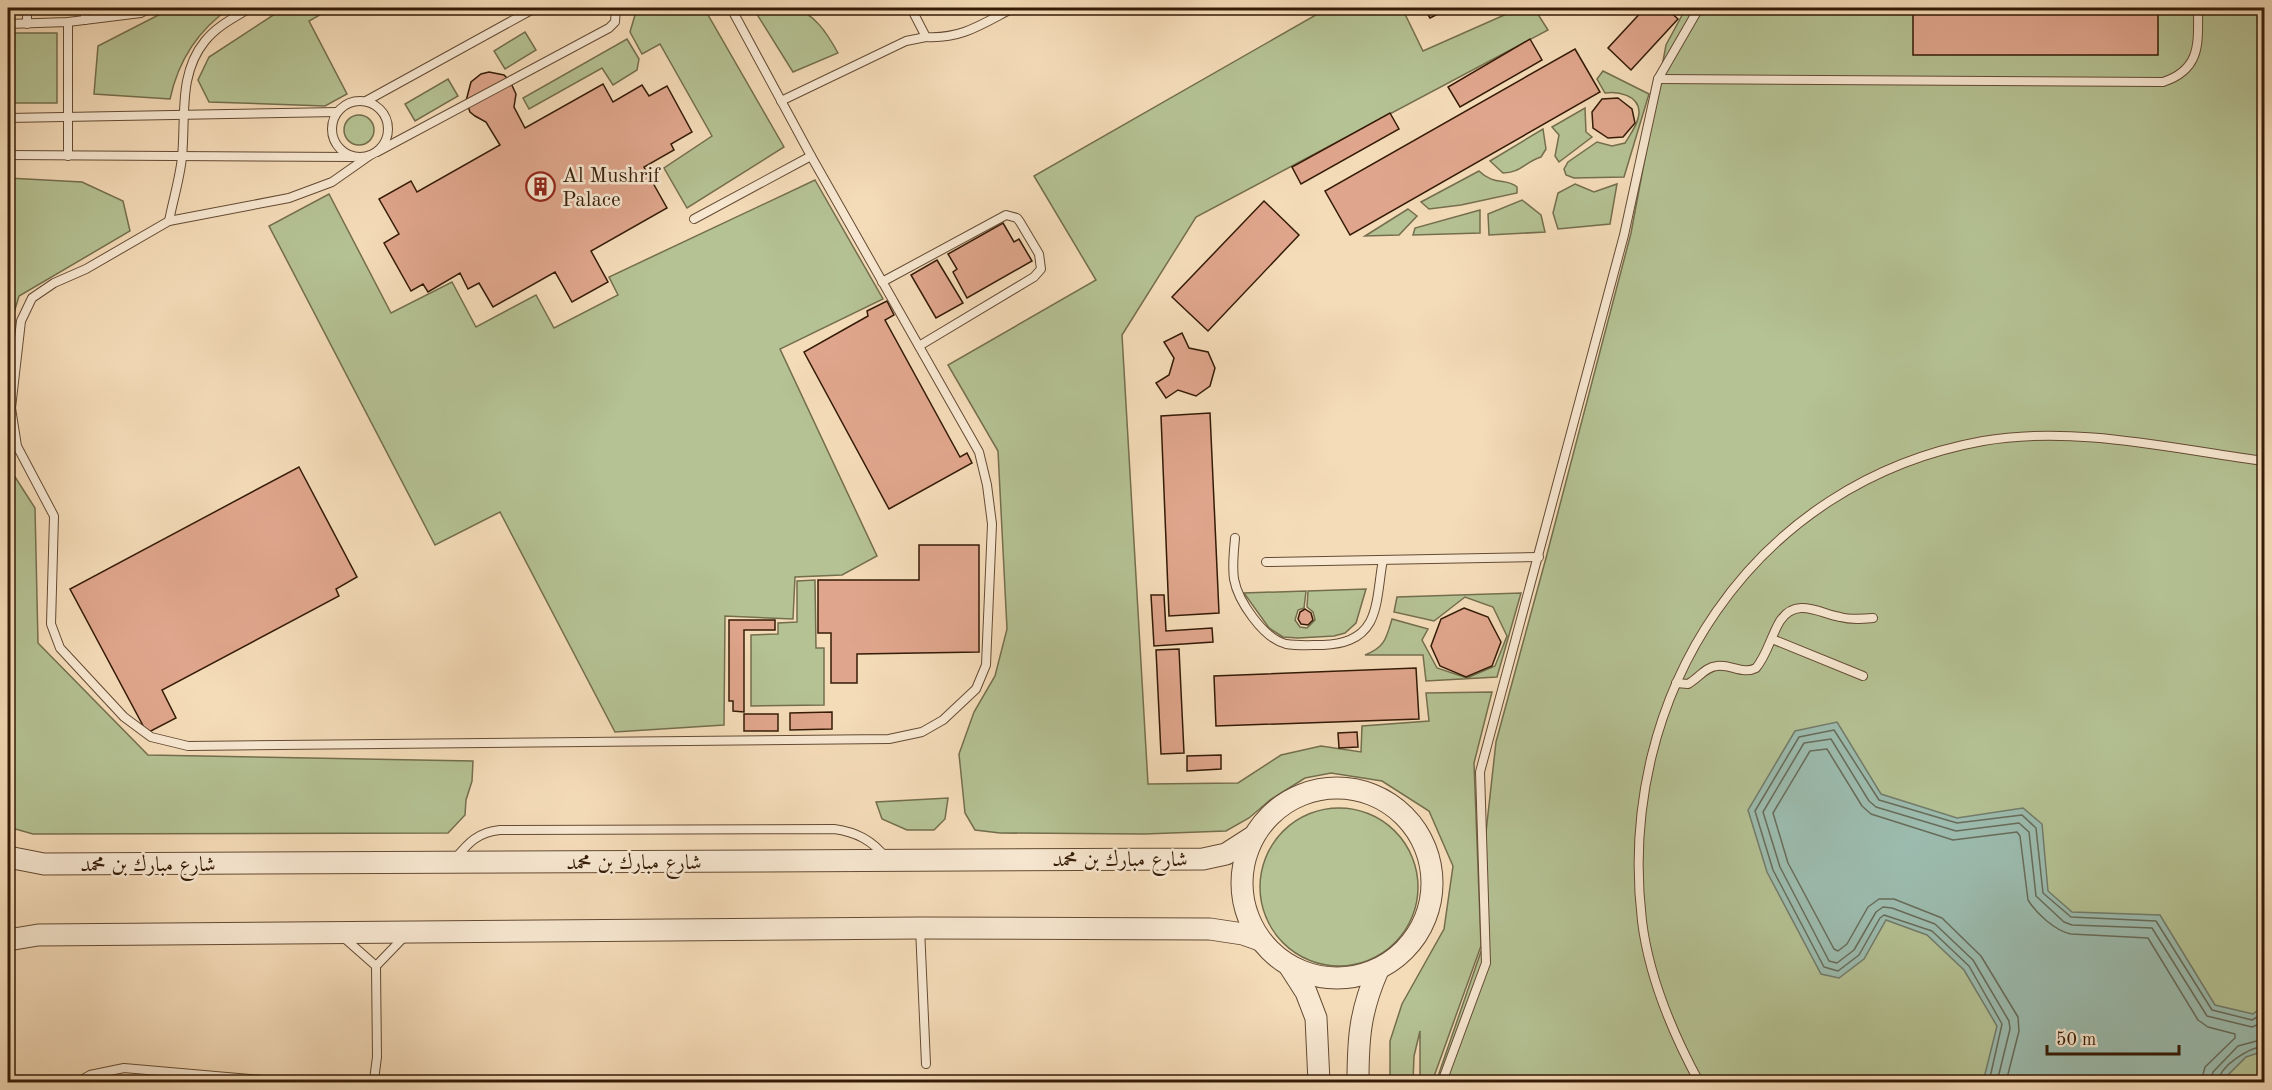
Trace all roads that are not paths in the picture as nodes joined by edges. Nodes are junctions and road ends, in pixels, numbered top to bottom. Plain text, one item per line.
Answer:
1 (27, 8) edge
2 (85, 8) edge
3 (150, 8) edge
4 (250, 8) edge
5 (535, 8) edge
6 (616, 8) edge
7 (731, 8) edge
8 (911, 8) edge
9 (1013, 8) edge
10 (1699, 8) edge
11 (2198, 8) edge
12 (137, 10) edge
13 (85, 20) junction
14 (69, 22) junction
15 (8, 24) edge
16 (27, 24) junction
17 (926, 37) junction
18 (1658, 79) junction
19 (781, 100) junction
20 (366, 101) junction
21 (337, 112) junction
22 (183, 115) junction
23 (68, 117) junction
24 (8, 118) edge
25 (373, 154) junction
26 (8, 155) edge
27 (68, 156) junction
28 (811, 156) junction
29 (182, 158) junction
30 (353, 158) junction
31 (693, 219) dead end
32 (169, 221) junction
33 (882, 282) junction
34 (919, 346) junction
35 (2265, 461) edge
36 (1235, 538) dead end
37 (1539, 557) junction
38 (1383, 560) junction
39 (1266, 562) dead end
40 (1873, 618) dead end
41 (1772, 639) junction
42 (1863, 676) dead end
43 (1676, 683) junction
44 (1254, 836) junction
45 (8, 857) edge
46 (888, 860) junction
47 (452, 862) junction
48 (920, 928) junction
49 (339, 933) junction
50 (408, 933) junction
51 (8, 940) edge
52 (1260, 940) junction
53 (376, 966) junction
54 (1290, 967) junction
55 (1378, 970) junction
56 (926, 1064) dead end
57 (78, 1083) edge
58 (286, 1083) edge
59 (369, 1083) edge
60 (1319, 1083) edge
61 (1358, 1083) edge
62 (1442, 1083) edge
63 (1699, 1083) edge

1 - 16 lane
2 - 13 lane
3 - 12 lane
4 - 22 lane
5 - 20 lane
6 - 25 lane
7 - 19 lane
8 - 17 lane
9 - 17 lane
10 - 18 lane
11 - 18 lane
12 - 13 lane
13 - 14 lane
14 - 16 lane
14 - 23 lane
15 - 16 lane
17 - 19 lane
18 - 37 lane
19 - 28 lane
20 - 21 lane
20 - 25 lane
21 - 22 lane
21 - 30 lane
22 - 23 lane
22 - 29 lane
23 - 24 lane
23 - 27 lane
25 - 30 lane
25 - 32 lane
26 - 27 lane
27 - 29 lane
28 - 31 lane
28 - 33 lane
29 - 30 lane
29 - 32 lane
32 - 34 lane
33 - 34 lane
33 - 34 lane
35 - 43 lane
36 - 38 lane
37 - 38 lane
37 - 62 lane
38 - 39 lane
40 - 41 lane
41 - 42 lane
41 - 43 lane
43 - 63 lane
44 - 46 street, شارع مبارك بن محمد
44 - 52 street
44 - 55 street
45 - 47 street, شارع مبارك بن محمد
46 - 47 street, شارع مبارك بن محمد
46 - 47 lane
48 - 50 street
48 - 52 street
48 - 56 lane
49 - 50 street
49 - 51 street
49 - 53 lane
50 - 53 lane
52 - 54 street
53 - 59 lane
54 - 55 street
54 - 60 street
55 - 61 street
57 - 58 lane

